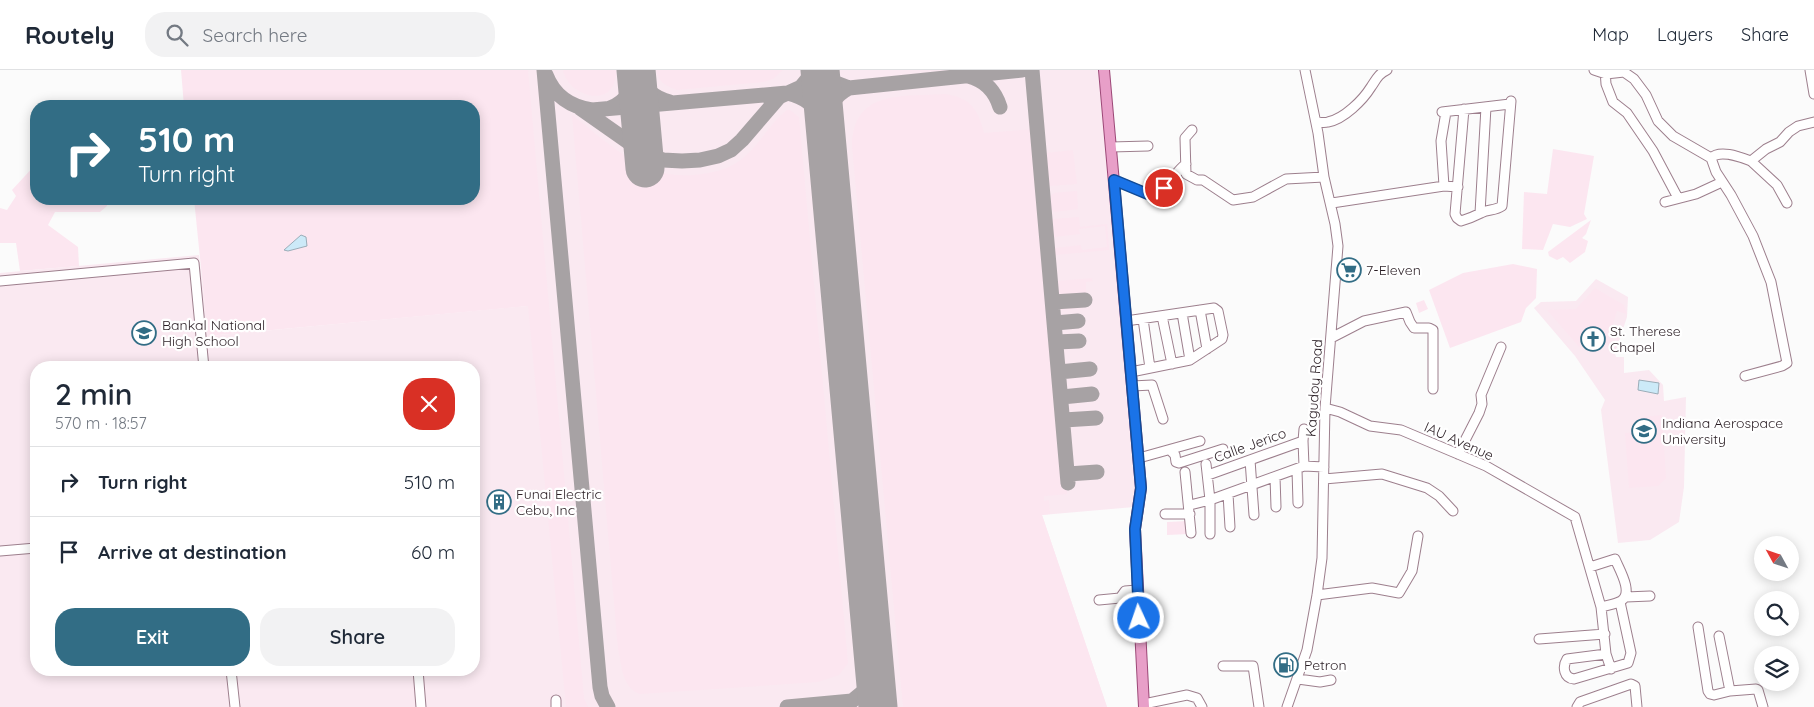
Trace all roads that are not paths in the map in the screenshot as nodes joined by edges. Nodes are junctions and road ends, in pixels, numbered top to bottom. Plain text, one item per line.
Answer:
1 (1104, 70) edge
2 (1305, 70) edge
3 (1387, 70) edge
4 (1594, 70) edge
5 (1810, 70) edge
6 (1625, 71) edge
7 (1605, 72) edge
8 (1814, 94) edge
9 (1486, 107) junction
10 (1464, 109) junction
11 (1316, 122) junction
12 (1814, 122) edge
13 (1192, 130) dead end
14 (1148, 146) dead end
15 (1111, 147) junction
16 (1710, 158) junction
17 (1751, 161) junction
18 (1186, 164) junction
19 (1324, 177) junction
20 (1114, 180) junction
21 (1722, 182) junction
22 (1444, 186) junction
23 (1458, 187) junction
24 (1678, 198) junction
25 (1664, 202) dead end
26 (1332, 203) junction
27 (1787, 204) dead end
28 (1480, 213) junction
29 (0, 281) edge
30 (1200, 310) junction
31 (1182, 313) junction
32 (1162, 316) junction
33 (1143, 319) junction
34 (1126, 322) junction
35 (1331, 338) junction
36 (1502, 348) dead end
37 (1207, 349) junction
38 (1190, 360) junction
39 (203, 361) edge
40 (1172, 364) junction
41 (1150, 368) junction
42 (1131, 372) junction
43 (1745, 376) dead end
44 (1132, 386) junction
45 (1433, 388) dead end
46 (1325, 408) junction
47 (1163, 419) dead end
48 (1304, 430) dead end
49 (1200, 441) dead end
50 (1302, 441) junction
51 (1223, 449) dead end
52 (1170, 450) junction
53 (1458, 454) junction
54 (1139, 458) junction
55 (1250, 460) junction
56 (1206, 464) dead end
57 (1324, 467) junction
58 (1300, 468) junction
59 (1186, 472) dead end
60 (1208, 475) junction
61 (1275, 477) junction
62 (1324, 479) junction
63 (1250, 485) junction
64 (1228, 494) junction
65 (1210, 500) junction
66 (1298, 503) dead end
67 (1276, 506) dead end
68 (1190, 510) junction
69 (1453, 511) dead end
70 (1165, 514) dead end
71 (1254, 514) dead end
72 (1230, 528) dead end
73 (1191, 533) dead end
74 (1210, 534) dead end
75 (1418, 536) dead end
76 (30, 548) edge
77 (0, 551) edge
78 (1590, 567) junction
79 (1137, 590) junction
80 (1317, 595) junction
81 (1650, 596) dead end
82 (1099, 600) dead end
83 (1623, 600) junction
84 (1601, 607) junction
85 (1698, 627) dead end
86 (1605, 634) junction
87 (1719, 636) dead end
88 (1539, 639) dead end
89 (1606, 654) junction
90 (1223, 666) dead end
91 (1610, 668) junction
92 (231, 676) edge
93 (418, 676) edge
94 (1298, 679) junction
95 (1332, 680) dead end
96 (1730, 691) junction
97 (1144, 706) edge
98 (234, 707) edge
99 (421, 707) edge
100 (1202, 707) edge
101 (1259, 707) edge
102 (1287, 707) edge
103 (1577, 707) edge
104 (1637, 707) edge
105 (1763, 707) edge

1 - 15 main road
2 - 11 street, Kagudoy Road
3 - 11 street
4 - 7 street
5 - 8 street
6 - 7 street
6 - 16 street
7 - 24 street
9 - 10 street
9 - 28 street
9 - 28 street
10 - 22 street
10 - 23 street
11 - 19 street, Kagudoy Road
12 - 17 street
13 - 18 street
14 - 15 street
15 - 20 main road
16 - 17 street
16 - 21 street
17 - 27 street
18 - 19 street
18 - 20 street
19 - 26 street, Kagudoy Road
20 - 34 main road
21 - 24 street
21 - 43 street
22 - 23 street
22 - 26 street
23 - 28 street
24 - 25 street
26 - 35 street, Kagudoy Road
29 - 39 street
30 - 31 street
30 - 37 street
30 - 37 street
31 - 32 street
31 - 38 street
32 - 33 street
32 - 40 street
33 - 34 street
33 - 41 street
34 - 42 main road
35 - 45 street
35 - 46 street, Kagudoy Road
36 - 53 street
37 - 38 street
38 - 40 street
40 - 41 street
41 - 42 street
42 - 44 main road
44 - 47 street
44 - 54 main road
46 - 53 street, IAU Avenue
46 - 57 street, Kagudoy Road
48 - 50 street
49 - 52 street
50 - 55 street, Calle Jerico
50 - 58 street
51 - 52 street
52 - 54 street
53 - 78 street, IAU Avenue
54 - 79 main road
55 - 60 street, Calle Jerico
55 - 63 street
56 - 60 street
57 - 58 street
57 - 62 street, Kagudoy Road
58 - 61 street
58 - 66 street
59 - 68 street
60 - 65 street
61 - 63 street
61 - 67 street
62 - 69 street
62 - 80 street, Kagudoy Road
63 - 64 street
63 - 71 street
64 - 65 street
64 - 72 street
65 - 68 street
65 - 74 street
68 - 70 street
68 - 73 street
75 - 80 street
76 - 77 street
78 - 83 street
78 - 84 street
79 - 82 street
79 - 97 main road
80 - 94 street, Kagudoy Road
81 - 83 street
83 - 84 street
83 - 91 street
84 - 86 street
85 - 96 street
86 - 88 street
86 - 89 street
87 - 96 street
89 - 91 street
89 - 91 street
90 - 101 street
92 - 98 street
93 - 99 street
94 - 95 street
94 - 102 street, Kagudoy Road
96 - 105 street
97 - 100 street
103 - 104 street

